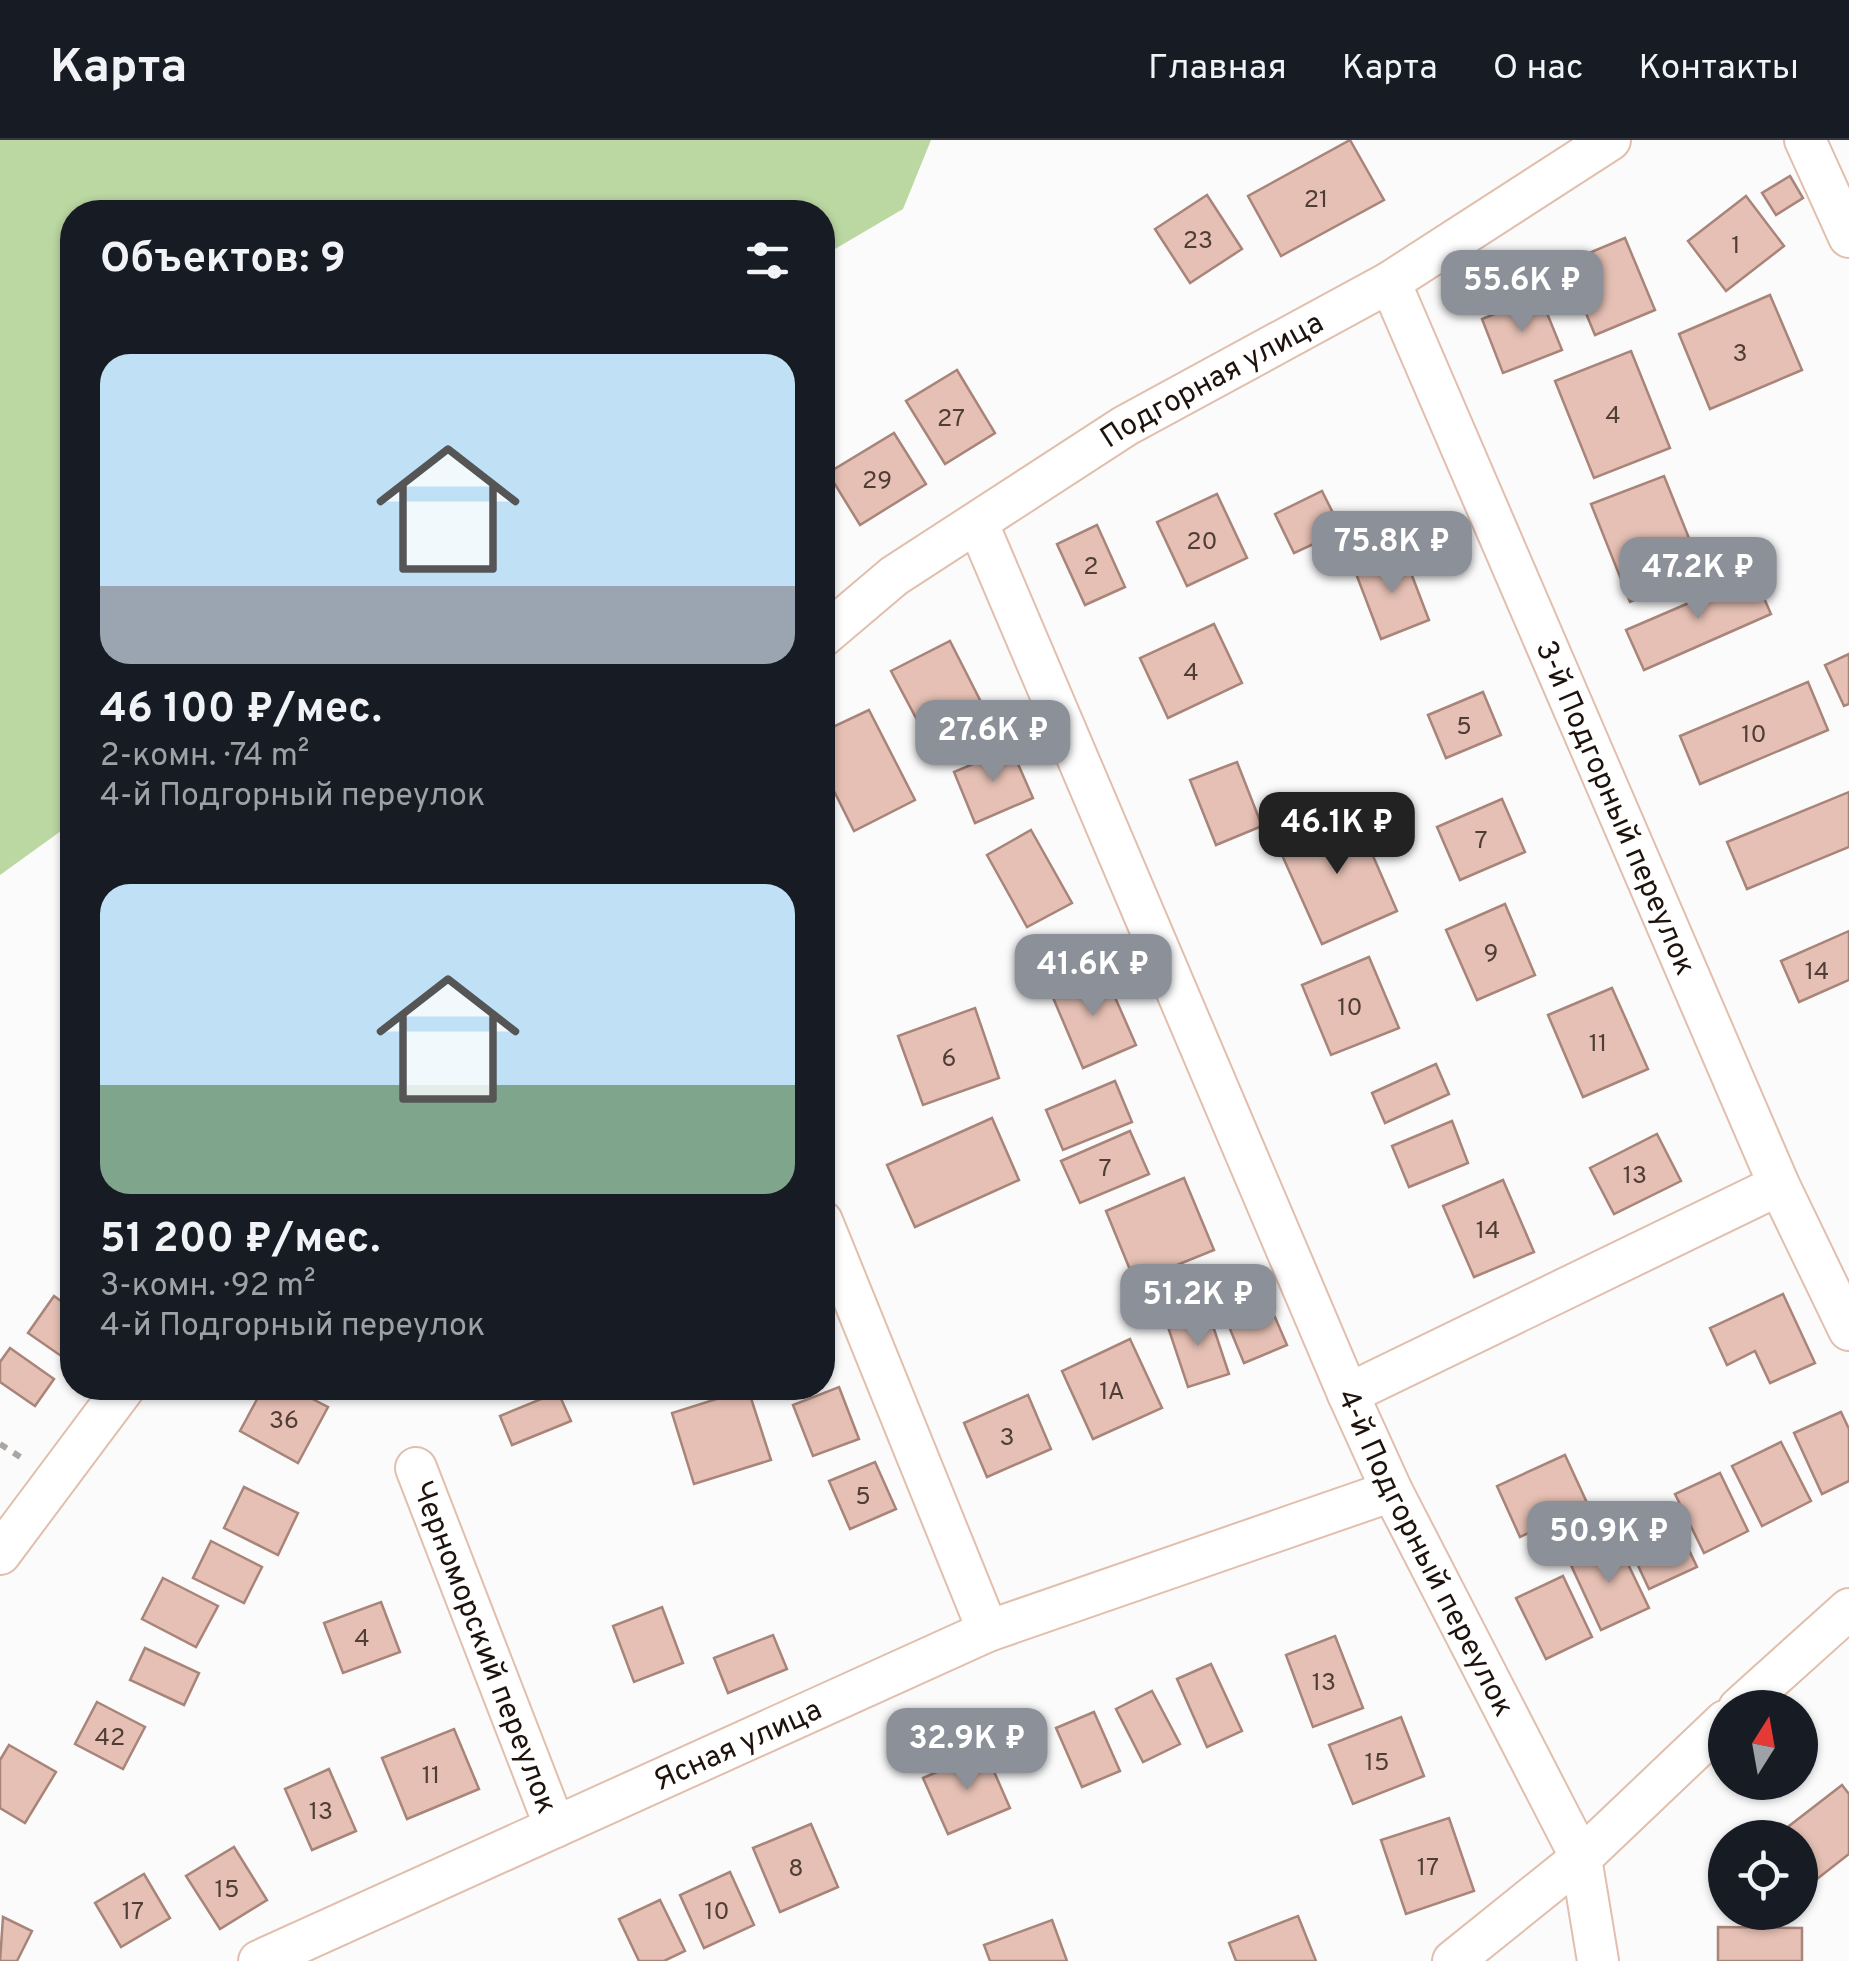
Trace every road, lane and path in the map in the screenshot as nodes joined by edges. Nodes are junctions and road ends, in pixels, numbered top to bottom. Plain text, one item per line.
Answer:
1 (1610, 140) edge
2 (1806, 140) edge
3 (1849, 237) edge
4 (1390, 282) junction
5 (978, 524) junction
6 (835, 626) edge
7 (1779, 1185) junction
8 (835, 1253) edge
9 (1849, 1330) edge
10 (1348, 1394) junction
11 (115, 1400) edge
12 (416, 1468) dead end
13 (1392, 1491) junction
14 (0, 1554) edge
15 (1849, 1608) edge
16 (988, 1631) junction
17 (1760, 1690) edge
18 (1708, 1737) edge
19 (555, 1827) junction
20 (1581, 1858) junction
21 (259, 1961) edge
22 (1453, 1961) edge
23 (1598, 1961) edge

1 - 4 street, Подгорная улица
2 - 3 street
4 - 5 street, Подгорная улица
4 - 7 street, 3-й Подгорный переулок
5 - 6 street, Подгорная улица
5 - 10 street, 4-й Подгорный переулок
7 - 9 street, 3-й Подгорный переулок
7 - 10 street
8 - 16 street
10 - 13 street, 4-й Подгорный переулок
11 - 14 street
12 - 19 street, Черноморский переулок
13 - 16 street, Ясная улица
13 - 20 street, 4-й Подгорный переулок
15 - 17 street
16 - 19 street, Ясная улица
18 - 20 street
19 - 21 street, Ясная улица
20 - 22 street
20 - 23 street, 4-й Подгорный переулок

